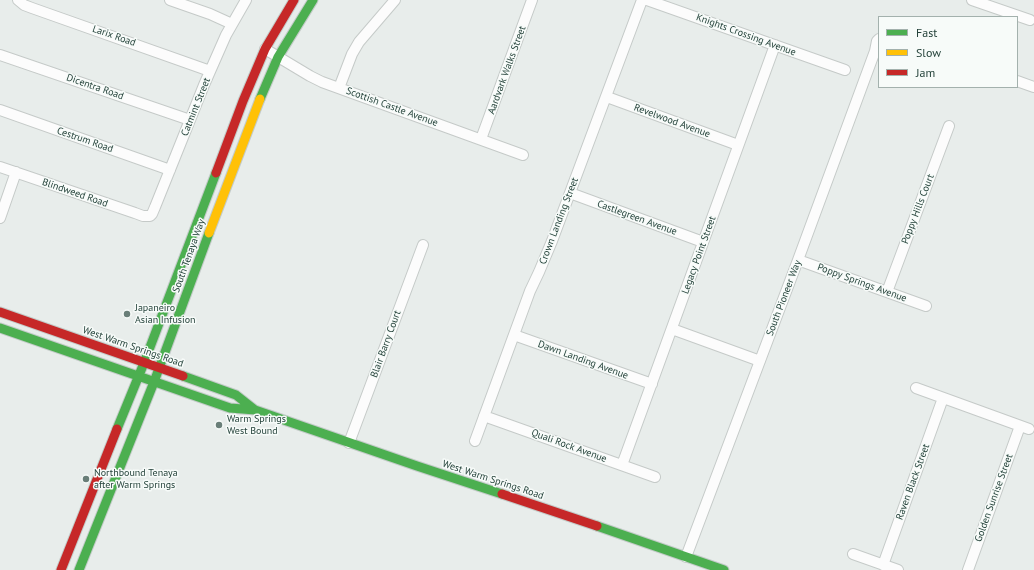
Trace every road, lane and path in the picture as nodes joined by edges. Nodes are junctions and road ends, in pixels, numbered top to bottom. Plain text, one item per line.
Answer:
1 (18, 0) edge
2 (170, 0) edge
3 (246, 0) edge
4 (294, 0) edge
5 (313, 0) edge
6 (395, 0) edge
7 (532, 0) edge
8 (642, 0) edge
9 (647, 0) edge
10 (978, 1) edge
11 (1030, 20) dead end
12 (232, 24) junction
13 (878, 40) edge
14 (774, 45) junction
15 (265, 50) junction
16 (0, 55) edge
17 (278, 57) junction
18 (210, 70) junction
19 (845, 70) dead end
20 (1018, 81) edge
21 (1034, 87) edge
22 (339, 88) junction
23 (607, 97) junction
24 (0, 110) edge
25 (190, 120) junction
26 (949, 126) dead end
27 (481, 139) junction
28 (738, 145) junction
29 (523, 155) dead end
30 (0, 167) edge
31 (170, 170) junction
32 (16, 172) junction
33 (570, 193) junction
34 (150, 216) joint
35 (0, 218) edge
36 (703, 242) junction
37 (422, 245) dead end
38 (798, 260) junction
39 (887, 292) junction
40 (926, 306) dead end
41 (0, 312) edge
42 (0, 328) edge
43 (672, 329) junction
44 (514, 335) junction
45 (760, 361) junction
46 (144, 363) junction
47 (159, 368) junction
48 (138, 377) junction
49 (154, 382) junction
50 (652, 384) junction
51 (916, 388) dead end
52 (943, 398) junction
53 (255, 410) junction
54 (484, 416) junction
55 (474, 441) dead end
56 (349, 443) junction
57 (622, 465) junction
58 (655, 477) dead end
59 (853, 554) dead end
60 (686, 557) junction
61 (883, 565) junction
62 (61, 570) edge
63 (80, 570) edge
64 (724, 570) edge
65 (898, 570) edge
66 (968, 570) edge

1 - 18 street, Larix Road
2 - 12 street
3 - 12 street, Catmint Street
4 - 15 street, South Tenaya Way
5 - 17 street, South Tenaya Way
6 - 22 street
7 - 27 street, Aardvark Walks Street
8 - 23 street, Crown Landing Street
9 - 14 street, Knights Crossing Avenue
10 - 11 street
12 - 18 street, Catmint Street
13 - 38 street, South Pioneer Way
14 - 19 street, Knights Crossing Avenue
14 - 28 street, Legacy Point Street
15 - 17 street, Scottish Castle Avenue
15 - 46 street, South Tenaya Way
16 - 25 street, Dicentra Road
17 - 22 street, Scottish Castle Avenue
17 - 47 street, South Tenaya Way
18 - 25 street, Catmint Street
20 - 21 street
22 - 27 street, Scottish Castle Avenue
23 - 28 street, Revelwood Avenue
23 - 33 street, Crown Landing Street
24 - 31 street, Cestrum Road
25 - 31 street, Catmint Street
26 - 39 street, Poppy Hills Court
27 - 29 street, Scottish Castle Avenue
28 - 36 street, Legacy Point Street
30 - 32 street, Blindweed Road
31 - 34 street, Catmint Street
32 - 34 street, Blindweed Road
32 - 35 street
33 - 36 street, Castlegreen Avenue
33 - 44 street, Crown Landing Street
36 - 43 street, Legacy Point Street
37 - 56 street, Blair Barry Court
38 - 39 street, Poppy Springs Avenue
38 - 45 street, South Pioneer Way
39 - 40 street, Poppy Springs Avenue
41 - 46 street, West Warm Springs Road
42 - 48 street, West Warm Springs Road
43 - 45 street
43 - 50 street, Legacy Point Street
44 - 50 street, Dawn Landing Avenue
44 - 54 street, Crown Landing Street
45 - 60 street, South Pioneer Way
46 - 47 street, West Warm Springs Road
46 - 48 street, South Tenaya Way
47 - 49 street, South Tenaya Way
47 - 53 street, West Warm Springs Road
48 - 49 street, West Warm Springs Road
48 - 62 street, South Tenaya Way
49 - 53 street, West Warm Springs Road
49 - 63 street, South Tenaya Way
50 - 57 street, Legacy Point Street
51 - 52 street
52 - 61 street, Raven Black Street
52 - 66 street, Golden Sunrise Street
53 - 56 street, West Warm Springs Road
54 - 55 street, Crown Landing Street
54 - 57 street, Quali Rock Avenue
56 - 60 street, West Warm Springs Road
57 - 58 street, Quali Rock Avenue
59 - 61 street
60 - 64 street, West Warm Springs Road
61 - 65 street

